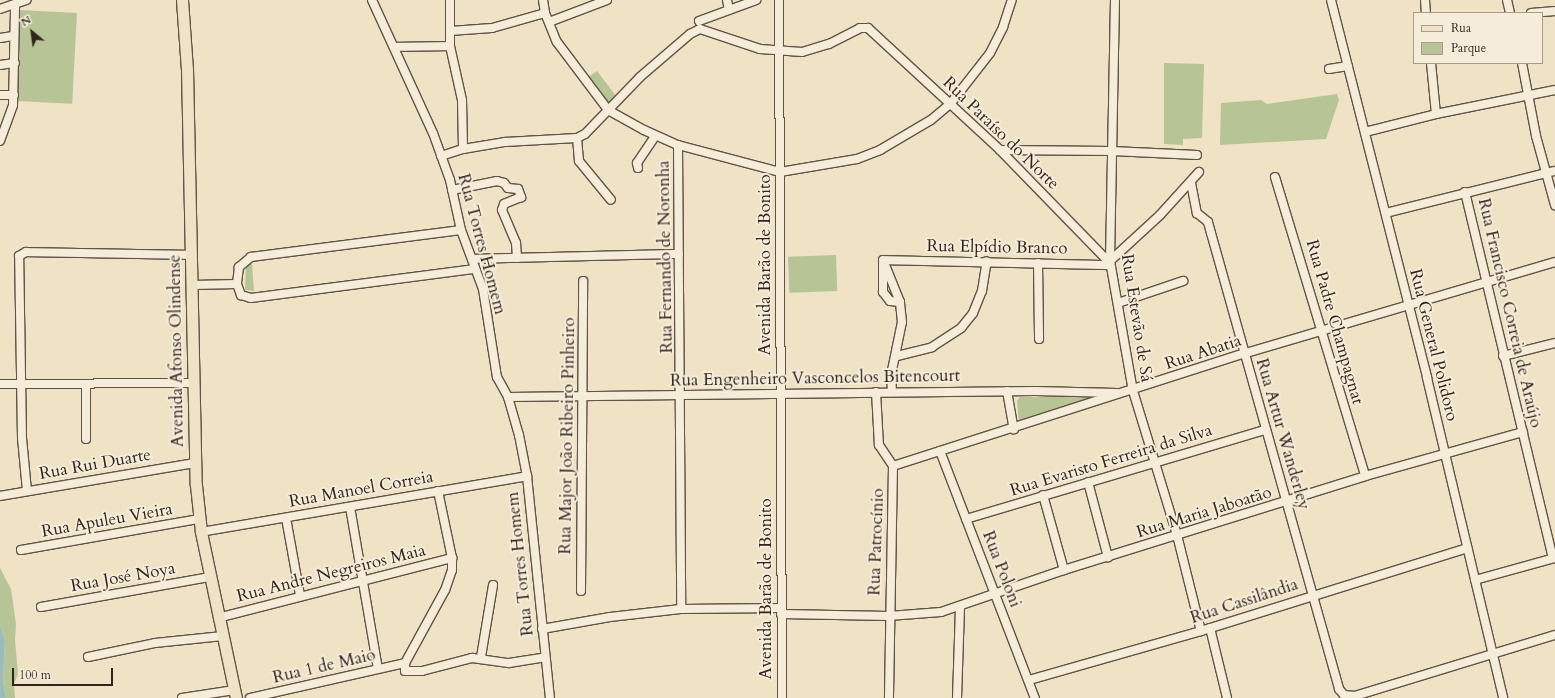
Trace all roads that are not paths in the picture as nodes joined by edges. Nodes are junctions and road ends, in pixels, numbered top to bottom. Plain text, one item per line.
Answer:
1 (26, 0) edge
2 (182, 0) edge
3 (372, 0) edge
4 (450, 0) edge
5 (543, 0) edge
6 (607, 0) edge
7 (727, 0) edge
8 (756, 0) edge
9 (780, 0) edge
10 (1012, 0) edge
11 (1115, 0) edge
12 (1331, 0) edge
13 (1425, 0) edge
14 (1507, 0) edge
15 (15, 6) junction
16 (0, 9) edge
17 (728, 10) junction
18 (1555, 11) edge
19 (1426, 12) edge
20 (1510, 12) edge
21 (1543, 12) edge
22 (545, 13) junction
23 (699, 21) dead end
24 (549, 22) junction
25 (450, 31) junction
26 (13, 36) junction
27 (0, 38) edge
28 (450, 46) junction
29 (394, 47) junction
30 (779, 52) junction
31 (15, 64) junction
32 (1431, 64) edge
33 (1522, 64) edge
34 (0, 65) edge
35 (1348, 66) junction
36 (1329, 69) dead end
37 (1555, 90) edge
38 (0, 95) edge
39 (14, 95) junction
40 (1527, 95) junction
41 (951, 103) junction
42 (608, 110) junction
43 (1436, 114) junction
44 (1365, 132) junction
45 (656, 136) junction
46 (577, 138) junction
47 (0, 141) edge
48 (678, 145) junction
49 (464, 148) junction
50 (1000, 150) junction
51 (1112, 151) junction
52 (441, 156) junction
53 (1198, 156) dead end
54 (638, 168) dead end
55 (1555, 171) edge
56 (780, 172) junction
57 (1199, 172) dead end
58 (1546, 173) junction
59 (1275, 177) dead end
60 (1191, 183) junction
61 (452, 190) junction
62 (1465, 192) junction
63 (611, 200) dead end
64 (1555, 205) edge
65 (1386, 213) junction
66 (461, 230) junction
67 (192, 254) junction
68 (679, 254) junction
69 (517, 258) junction
70 (472, 259) junction
71 (883, 261) junction
72 (987, 261) junction
73 (1555, 262) edge
74 (1038, 263) junction
75 (1110, 263) junction
76 (475, 270) junction
77 (583, 281) dead end
78 (1183, 281) dead end
79 (1487, 283) junction
80 (237, 284) junction
81 (193, 285) junction
82 (900, 302) junction
83 (1118, 303) junction
84 (1408, 304) junction
85 (1322, 330) junction
86 (1039, 339) dead end
87 (1555, 343) edge
88 (1246, 354) junction
89 (897, 356) junction
90 (1503, 356) junction
91 (193, 383) junction
92 (0, 384) edge
93 (22, 384) junction
94 (86, 384) junction
95 (1007, 391) junction
96 (1133, 391) junction
97 (780, 392) junction
98 (876, 392) junction
99 (892, 392) junction
100 (583, 394) junction
101 (682, 394) junction
102 (1122, 394) junction
103 (508, 397) junction
104 (1014, 429) junction
105 (1265, 430) junction
106 (1523, 432) junction
107 (86, 439) dead end
108 (940, 451) junction
109 (1445, 452) junction
110 (1154, 461) junction
111 (195, 463) junction
112 (893, 466) junction
113 (527, 476) junction
114 (1365, 476) junction
115 (1088, 482) junction
116 (27, 491) junction
117 (438, 491) junction
118 (0, 496) edge
119 (1043, 496) junction
120 (1286, 502) junction
121 (350, 507) junction
122 (286, 518) junction
123 (199, 519) junction
124 (966, 519) junction
125 (201, 532) junction
126 (1177, 536) junction
127 (1467, 548) junction
128 (21, 550) dead end
129 (1108, 557) junction
130 (452, 558) junction
131 (1554, 558) edge
132 (1064, 570) junction
133 (210, 577) junction
134 (364, 579) junction
135 (1475, 580) junction
136 (493, 584) dead end
137 (581, 591) dead end
138 (995, 593) junction
139 (300, 595) junction
140 (1312, 595) junction
141 (41, 606) dead end
142 (960, 607) junction
143 (681, 609) junction
144 (781, 611) junction
145 (889, 616) junction
146 (218, 618) junction
147 (1210, 628) junction
148 (542, 629) junction
149 (1201, 631) junction
150 (1555, 635) edge
151 (223, 636) junction
152 (545, 653) junction
153 (1493, 654) junction
154 (88, 657) dead end
155 (481, 658) junction
156 (405, 663) junction
157 (378, 669) junction
158 (1029, 680) junction
159 (235, 694) edge
160 (283, 694) edge
161 (182, 698) edge
162 (250, 698) edge
163 (550, 698) edge
164 (782, 698) edge
165 (889, 698) edge
166 (957, 698) edge
167 (1035, 698) edge
168 (1227, 698) edge
169 (1503, 698) edge

1 - 15 street
2 - 67 main road, Avenida Afonso Olindense
3 - 29 street, Rua Torres Homem
4 - 25 street
5 - 22 street
6 - 24 street
7 - 17 street
8 - 17 street
9 - 30 street, Avenida Barão de Bonito
10 - 41 street
11 - 51 street, Rua Estevão de Sá
12 - 35 street, Rua General Polidoro
13 - 19 street
14 - 20 street
15 - 16 street
15 - 26 street
17 - 23 street
18 - 21 street
22 - 24 street
22 - 25 street
24 - 42 street
25 - 28 street
26 - 27 street
26 - 31 street
28 - 29 street
28 - 49 street
29 - 52 street, Rua Torres Homem
30 - 41 street, Rua Paraíso do Norte
30 - 42 street
30 - 56 street, Avenida Barão de Bonito
31 - 34 street
31 - 39 street
32 - 43 street
33 - 40 street
35 - 36 street
35 - 44 street, Rua General Polidoro
37 - 40 street
38 - 39 street
39 - 47 street
40 - 43 street
40 - 58 street
41 - 50 street, Rua Paraíso do Norte
41 - 56 street
42 - 45 street
42 - 46 street
43 - 44 street
44 - 65 street, Rua General Polidoro
45 - 48 street
45 - 54 street
46 - 49 street
46 - 63 street
48 - 56 street
48 - 68 street, Rua Fernando de Noronha
49 - 52 street
50 - 51 street
50 - 75 street, Rua Paraíso do Norte
51 - 53 street
51 - 75 street, Rua Estevão de Sá
52 - 61 street, Rua Torres Homem
55 - 58 street
56 - 97 street, Avenida Barão de Bonito
57 - 60 street
58 - 62 street
58 - 64 street
59 - 85 street, Rua Padre Champagnat
60 - 75 street
60 - 88 street, Rua Artur Wanderley
61 - 66 street, Rua Torres Homem
61 - 69 street
62 - 65 street
62 - 79 street, Rua Francisco Correia de Araújo
65 - 84 street, Rua General Polidoro
66 - 70 street, Rua Torres Homem
66 - 80 street
67 - 81 main road, Avenida Afonso Olindense
67 - 93 street
68 - 69 street
68 - 101 street, Rua Fernando de Noronha
69 - 70 street
70 - 76 street, Rua Torres Homem
71 - 72 street, Rua Elpídio Branco
71 - 82 street
71 - 82 street
72 - 74 street, Rua Elpídio Branco
72 - 89 street
73 - 79 street, Rua Abatia
74 - 75 street, Rua Elpídio Branco
74 - 86 street
75 - 83 street, Rua Estevão de Sá
76 - 80 street
76 - 103 street, Rua Torres Homem
77 - 100 street, Rua Major João Ribeiro Pinheiro
78 - 83 street
79 - 84 street, Rua Abatia
79 - 90 street, Rua Francisco Correia de Araújo
80 - 81 street
81 - 91 main road, Avenida Afonso Olindense
82 - 89 street
83 - 96 street, Rua Estevão de Sá
84 - 85 street, Rua Abatia
84 - 109 street, Rua General Polidoro
85 - 88 street, Rua Abatia
85 - 114 street, Rua Padre Champagnat
87 - 90 street
88 - 96 street, Rua Abatia
88 - 105 street, Rua Artur Wanderley
89 - 99 street
90 - 106 street, Rua Francisco Correia de Araújo
91 - 94 street
91 - 111 main road, Avenida Afonso Olindense
92 - 93 street
93 - 94 street
93 - 116 street
94 - 107 street
95 - 99 street, Rua Engenheiro Vasconcelos Bitencourt
95 - 102 street, Rua Engenheiro Vasconcelos Bitencourt
95 - 104 street
96 - 102 street, Rua Abatia
96 - 110 street, Rua Estevão de Sá
97 - 98 street, Rua Engenheiro Vasconcelos Bitencourt
97 - 101 street, Rua Engenheiro Vasconcelos Bitencourt
97 - 144 street, Avenida Barão de Bonito
98 - 99 street, Rua Engenheiro Vasconcelos Bitencourt
98 - 112 street, Rua Patrocínio
100 - 101 street, Rua Engenheiro Vasconcelos Bitencourt
100 - 103 street, Rua Engenheiro Vasconcelos Bitencourt
100 - 137 street, Rua Major João Ribeiro Pinheiro
101 - 143 street, Rua Fernando de Noronha
102 - 104 street, Rua Abatia
103 - 113 street, Rua Torres Homem
104 - 108 street, Rua Abatia
105 - 110 street, Rua Evaristo Ferreira da Silva
105 - 120 street, Rua Artur Wanderley
106 - 109 street, Rua Maria Jaboatão
106 - 131 street, Rua Francisco Correia de Araújo
108 - 112 street, Rua Abatia
108 - 124 street, Rua Poloni
109 - 114 street, Rua Maria Jaboatão
109 - 127 street, Rua General Polidoro
110 - 115 street, Rua Evaristo Ferreira da Silva
110 - 126 street, Rua Estevão de Sá
111 - 116 street, Rua Rui Duarte
111 - 123 main road, Avenida Afonso Olindense
112 - 145 street, Rua Patrocínio
113 - 117 street, Rua Manoel Correia
113 - 148 street, Rua Torres Homem
114 - 120 street, Rua Maria Jaboatão
115 - 119 street, Rua Evaristo Ferreira da Silva
115 - 129 street
116 - 118 street, Rua Rui Duarte
117 - 121 street, Rua Manoel Correia
117 - 130 street
119 - 124 street, Rua Evaristo Ferreira da Silva
119 - 132 street
120 - 126 street, Rua Maria Jaboatão
120 - 140 street, Rua Artur Wanderley
121 - 122 street, Rua Manoel Correia
121 - 134 street
122 - 125 street, Rua Manoel Correia
122 - 139 street
123 - 125 main road, Avenida Afonso Olindense
123 - 128 street, Rua Apuleu Vieira
124 - 138 street, Rua Poloni
125 - 133 main road, Avenida Afonso Olindense
126 - 129 street, Rua Maria Jaboatão
126 - 149 street, Rua Estevão de Sá
127 - 135 street, Rua General Polidoro
127 - 140 street, Rua Cassilândia
129 - 132 street, Rua Maria Jaboatão
130 - 134 street, Rua Andre Negreiros Maia
130 - 156 street
131 - 135 street
132 - 138 street, Rua Maria Jaboatão
133 - 141 street, Rua José Noya
133 - 146 main road, Avenida Afonso Olindense
134 - 139 street, Rua Andre Negreiros Maia
134 - 157 street
135 - 153 street, Rua General Polidoro
136 - 155 street
138 - 142 street, Rua Maria Jaboatão
138 - 158 street, Rua Poloni
139 - 146 street, Rua Andre Negreiros Maia
140 - 147 street, Rua Cassilândia
140 - 153 street, Rua Artur Wanderley
142 - 145 street, Rua Maria Jaboatão
142 - 166 street
143 - 144 street, Rua Maria Jaboatão
143 - 148 street, Rua Maria Jaboatão
144 - 145 street, Rua Maria Jaboatão
144 - 164 street, Avenida Barão de Bonito
145 - 165 street, Rua Patrocínio
146 - 151 main road, Avenida Afonso Olindense
147 - 149 street, Rua Cassilândia
147 - 168 street
148 - 152 street, Rua Torres Homem
149 - 158 street, Rua Cassilândia
150 - 153 street
151 - 154 street
151 - 159 main road, Avenida Afonso Olindense
152 - 155 street
152 - 163 street, Rua Torres Homem
153 - 169 street, Rua General Polidoro
155 - 156 street
156 - 157 street, Rua 1 de Maio
157 - 160 street, Rua 1 de Maio
158 - 167 street, Rua Poloni
159 - 161 street
160 - 162 street, Rua 1 de Maio

